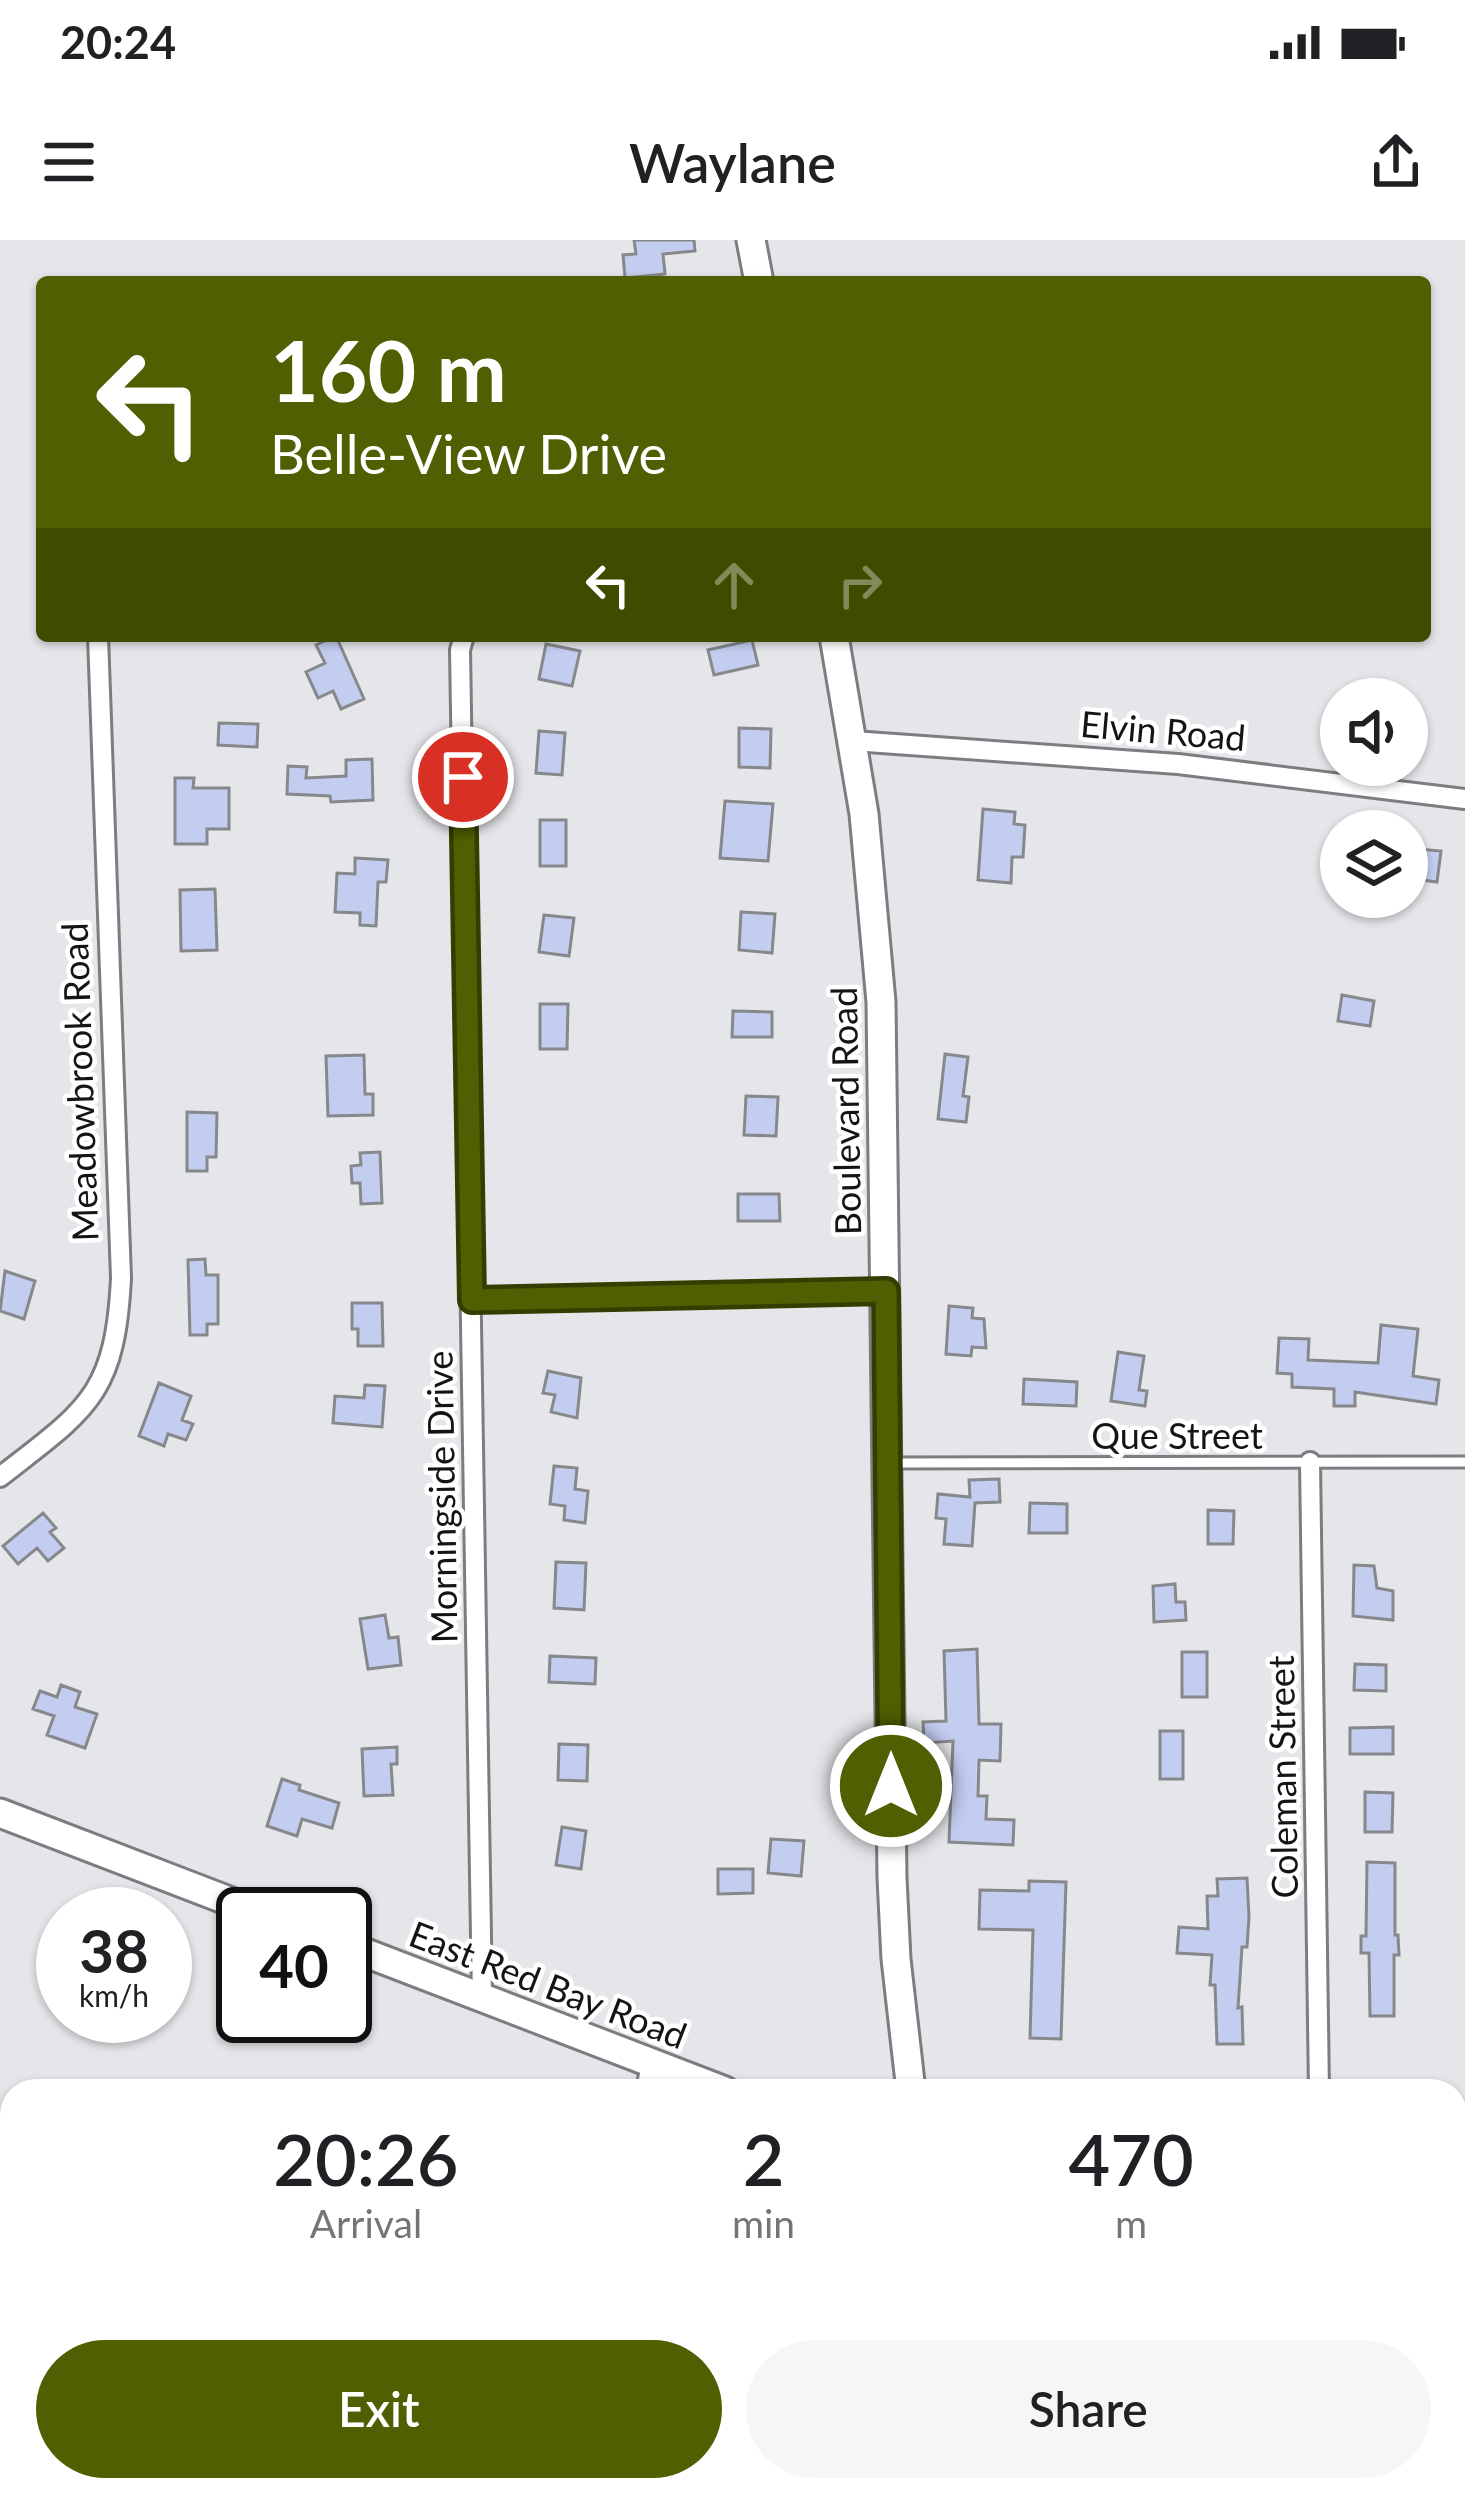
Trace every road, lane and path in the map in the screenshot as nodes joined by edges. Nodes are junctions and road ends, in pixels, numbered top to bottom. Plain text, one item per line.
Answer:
1 (751, 240) edge
2 (758, 276) edge
3 (98, 642) edge
4 (462, 642) edge
5 (835, 642) edge
6 (853, 741) junction
7 (1465, 799) edge
8 (886, 1291) junction
9 (472, 1300) junction
10 (1310, 1462) junction
11 (1465, 1462) edge
12 (889, 1463) junction
13 (0, 1477) edge
14 (0, 1813) edge
15 (216, 1896) edge
16 (372, 1955) edge
17 (482, 1998) junction
18 (651, 2062) junction
19 (648, 2079) edge
20 (694, 2079) edge
21 (910, 2079) edge
22 (1319, 2079) edge

1 - 2 street
3 - 13 street, Meadowbrook Road
4 - 9 street, Morningside Drive
5 - 6 street, Boulevard Road
6 - 7 street, Elvin Road
6 - 8 street, Boulevard Road
8 - 9 street
8 - 12 street, Boulevard Road
9 - 17 street, Morningside Drive
10 - 11 lane, Que Street
10 - 12 lane, Que Street
10 - 22 street, Coleman Street
12 - 21 street, Boulevard Road
14 - 15 street
16 - 17 street, East Red Bay Road
17 - 18 street, East Red Bay Road
18 - 19 street
18 - 20 street, East Red Bay Road

